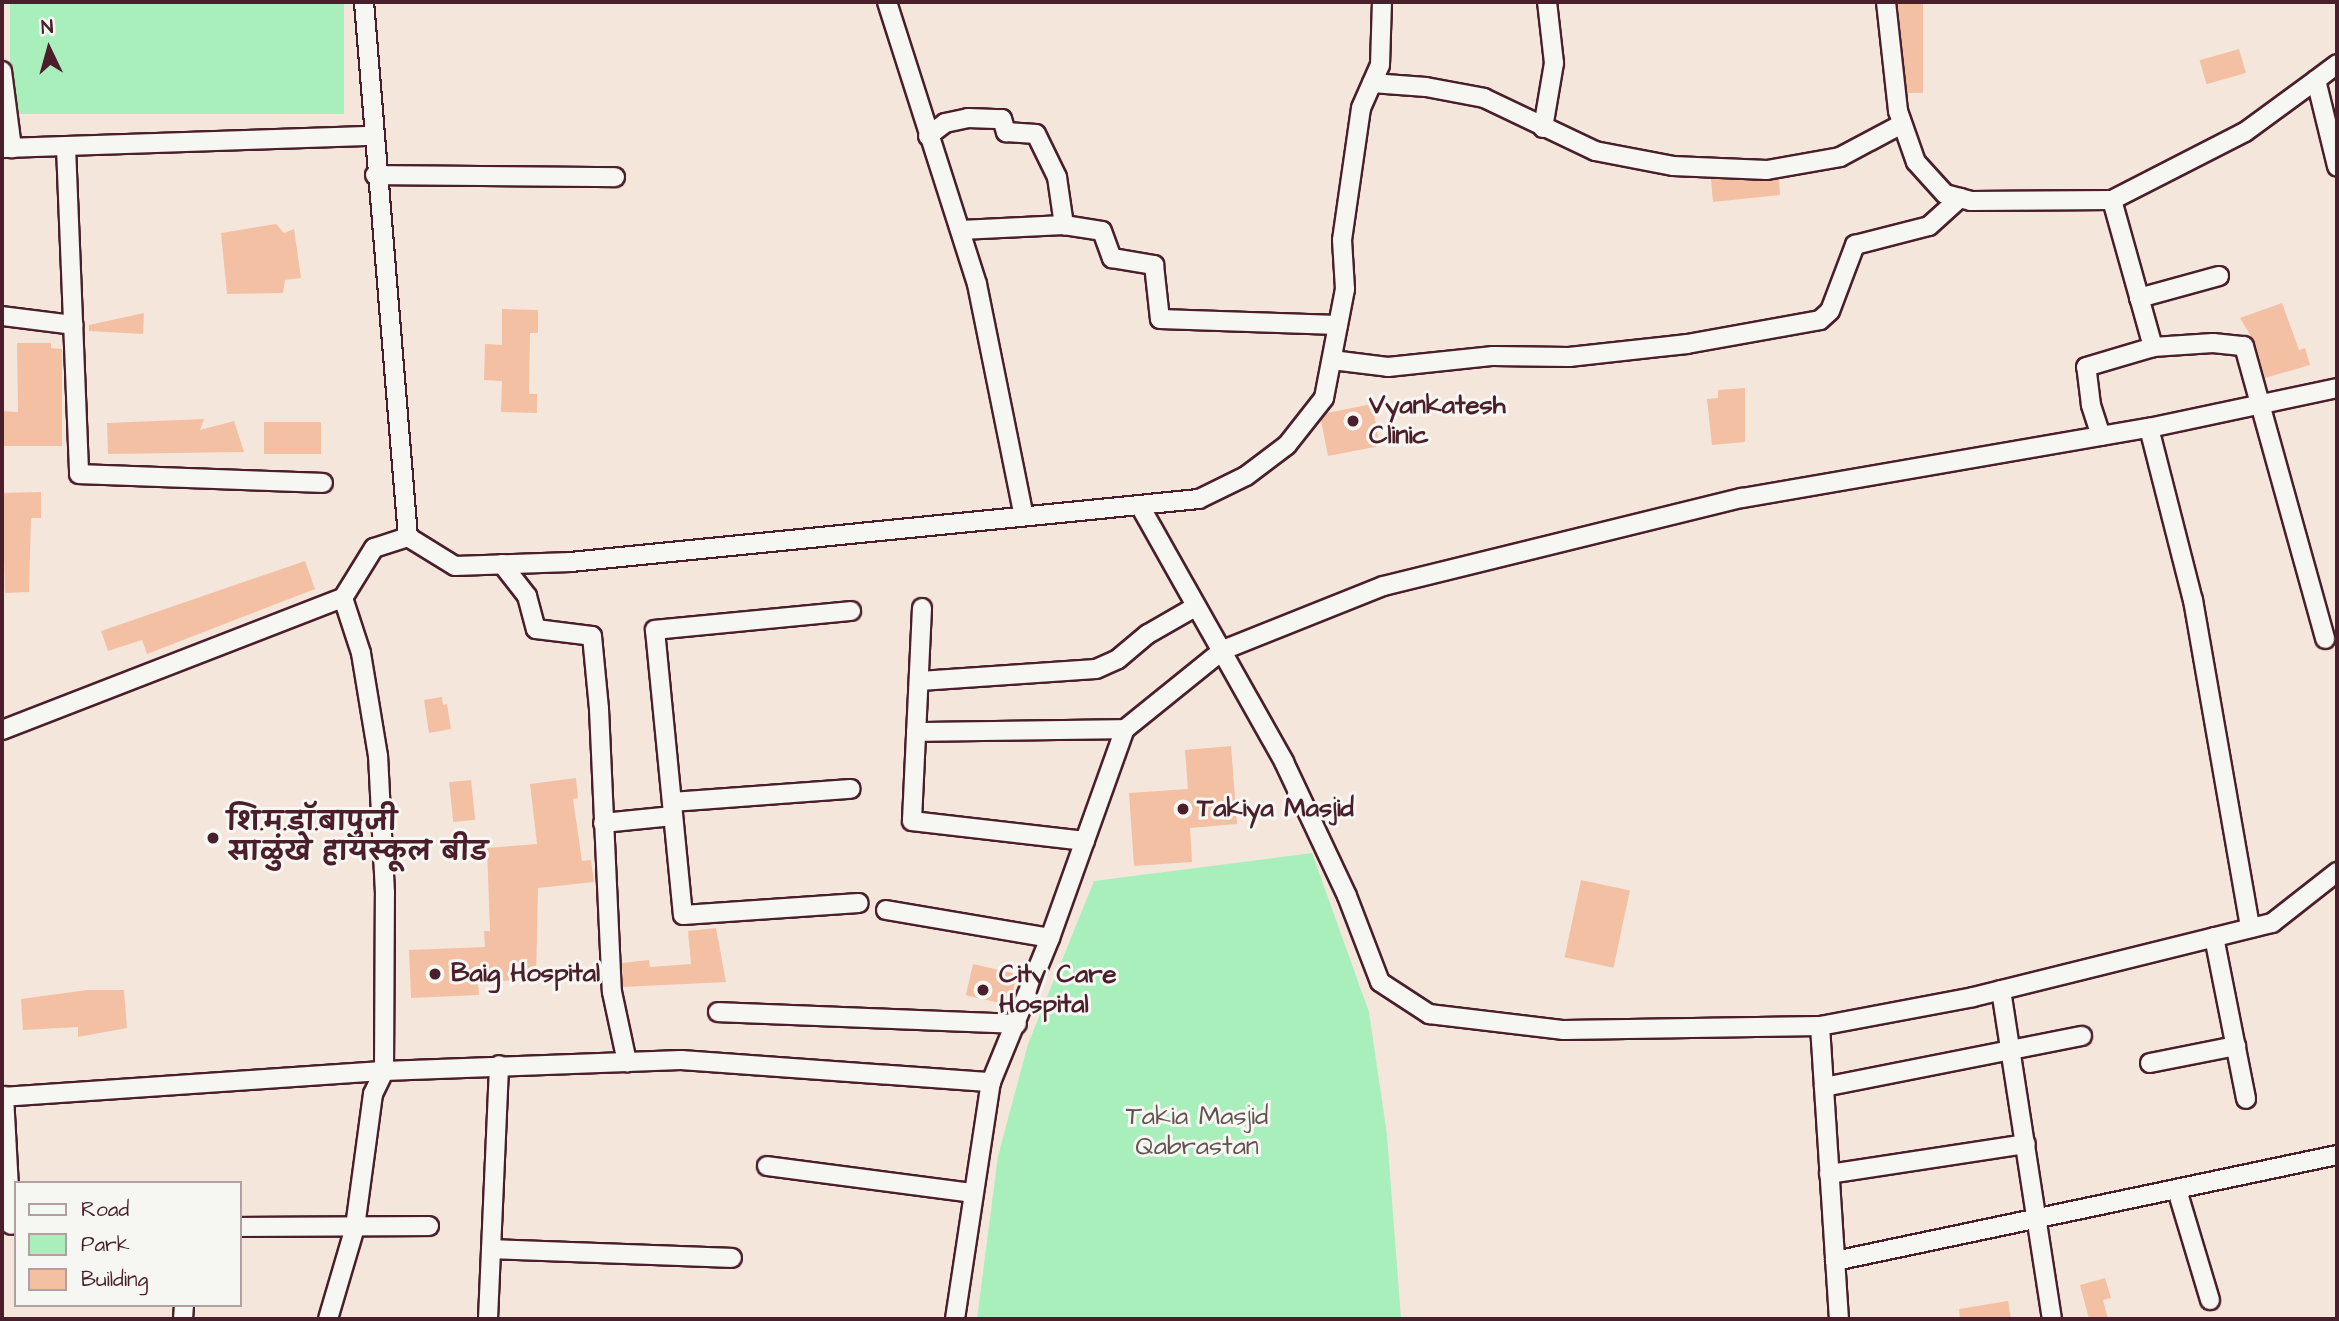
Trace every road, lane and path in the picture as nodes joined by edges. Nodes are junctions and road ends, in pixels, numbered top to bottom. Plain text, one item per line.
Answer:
1 (364, 2) edge
2 (887, 2) edge
3 (1382, 2) edge
4 (1546, 2) edge
5 (1886, 2) edge
6 (2337, 64) edge
7 (2, 71) edge
8 (2316, 80) junction
9 (1372, 83) junction
10 (1902, 124) junction
11 (1543, 128) junction
12 (372, 136) junction
13 (928, 136) junction
14 (66, 147) junction
15 (7, 148) edge
16 (2337, 166) edge
17 (375, 175) junction
18 (615, 177) dead end
19 (1960, 198) junction
20 (2112, 200) junction
21 (1064, 225) junction
22 (961, 230) junction
23 (2219, 276) dead end
24 (2139, 298) junction
25 (2, 316) edge
26 (73, 325) junction
27 (1338, 326) junction
28 (2152, 347) junction
29 (1332, 360) junction
30 (2337, 388) edge
31 (2261, 407) junction
32 (2149, 428) junction
33 (2101, 436) junction
34 (323, 483) dead end
35 (1140, 506) junction
36 (1023, 513) junction
37 (408, 537) junction
38 (502, 564) junction
39 (343, 598) junction
40 (1195, 607) junction
41 (922, 608) dead end
42 (851, 611) dead end
43 (2325, 639) dead end
44 (1223, 650) junction
45 (920, 681) junction
46 (1125, 729) junction
47 (2, 730) edge
48 (916, 733) junction
49 (851, 789) dead end
50 (673, 808) junction
51 (603, 823) junction
52 (1084, 841) junction
53 (2337, 872) edge
54 (859, 903) dead end
55 (886, 910) dead end
56 (2250, 928) junction
57 (2214, 937) junction
58 (1050, 938) junction
59 (2001, 990) junction
60 (718, 1012) dead end
61 (1017, 1024) junction
62 (1820, 1026) junction
63 (2082, 1036) dead end
64 (2236, 1046) junction
65 (2011, 1050) junction
66 (627, 1062) junction
67 (2150, 1063) dead end
68 (499, 1065) junction
69 (384, 1072) junction
70 (991, 1082) junction
71 (1824, 1087) junction
72 (3, 1097) edge
73 (2246, 1100) dead end
74 (2026, 1144) junction
75 (2337, 1155) edge
76 (767, 1166) dead end
77 (1829, 1174) junction
78 (2177, 1190) junction
79 (972, 1193) junction
80 (2037, 1219) junction
81 (9, 1225) edge
82 (429, 1226) dead end
83 (242, 1227) edge
84 (355, 1227) junction
85 (491, 1249) junction
86 (732, 1258) dead end
87 (1835, 1261) junction
88 (2210, 1300) dead end
89 (328, 1319) edge
90 (488, 1319) edge
91 (955, 1319) edge
92 (1839, 1319) edge
93 (2052, 1319) edge

1 - 12 street
2 - 13 street
3 - 9 street
4 - 11 street
5 - 10 street
6 - 8 street
7 - 15 street
8 - 16 street
8 - 20 street
9 - 11 street
9 - 27 street
10 - 11 street
10 - 19 street
12 - 14 street
12 - 17 street
13 - 21 street
13 - 22 street
14 - 15 street
14 - 26 street
17 - 18 street
17 - 37 street
19 - 20 street
19 - 29 street
20 - 24 street
21 - 22 street
21 - 27 street
22 - 36 street
23 - 24 street
24 - 28 street
25 - 26 street
26 - 34 street
27 - 29 street
28 - 31 street
28 - 33 street
29 - 35 street
30 - 31 street
31 - 32 street
31 - 43 street
32 - 33 street
32 - 56 street
33 - 44 street
35 - 36 street
35 - 40 street
36 - 38 street
37 - 38 street
37 - 39 street
38 - 51 street
39 - 47 street
39 - 69 street
40 - 44 street
40 - 45 street
41 - 45 street
42 - 50 street
44 - 46 street
44 - 62 street
45 - 48 street
46 - 48 street
46 - 52 street
48 - 52 street
49 - 50 street
50 - 51 street
50 - 54 street
51 - 66 street
52 - 58 street
53 - 56 street
55 - 58 street
56 - 57 street
57 - 59 street
57 - 64 street
58 - 61 street
59 - 62 street
59 - 65 street
60 - 61 street
61 - 70 street
62 - 71 street
63 - 65 street
64 - 67 street
64 - 73 street
65 - 71 street
65 - 74 street
66 - 68 street
66 - 70 street
68 - 69 street
68 - 85 street
69 - 72 street
69 - 84 street
70 - 79 street
71 - 77 street
72 - 81 street
74 - 77 street
74 - 80 street
75 - 78 street
76 - 79 street
77 - 87 street
78 - 80 street
78 - 88 street
79 - 91 street
80 - 87 street
80 - 93 street
82 - 84 street
83 - 84 street
84 - 89 street
85 - 86 street
85 - 90 street
87 - 92 street

